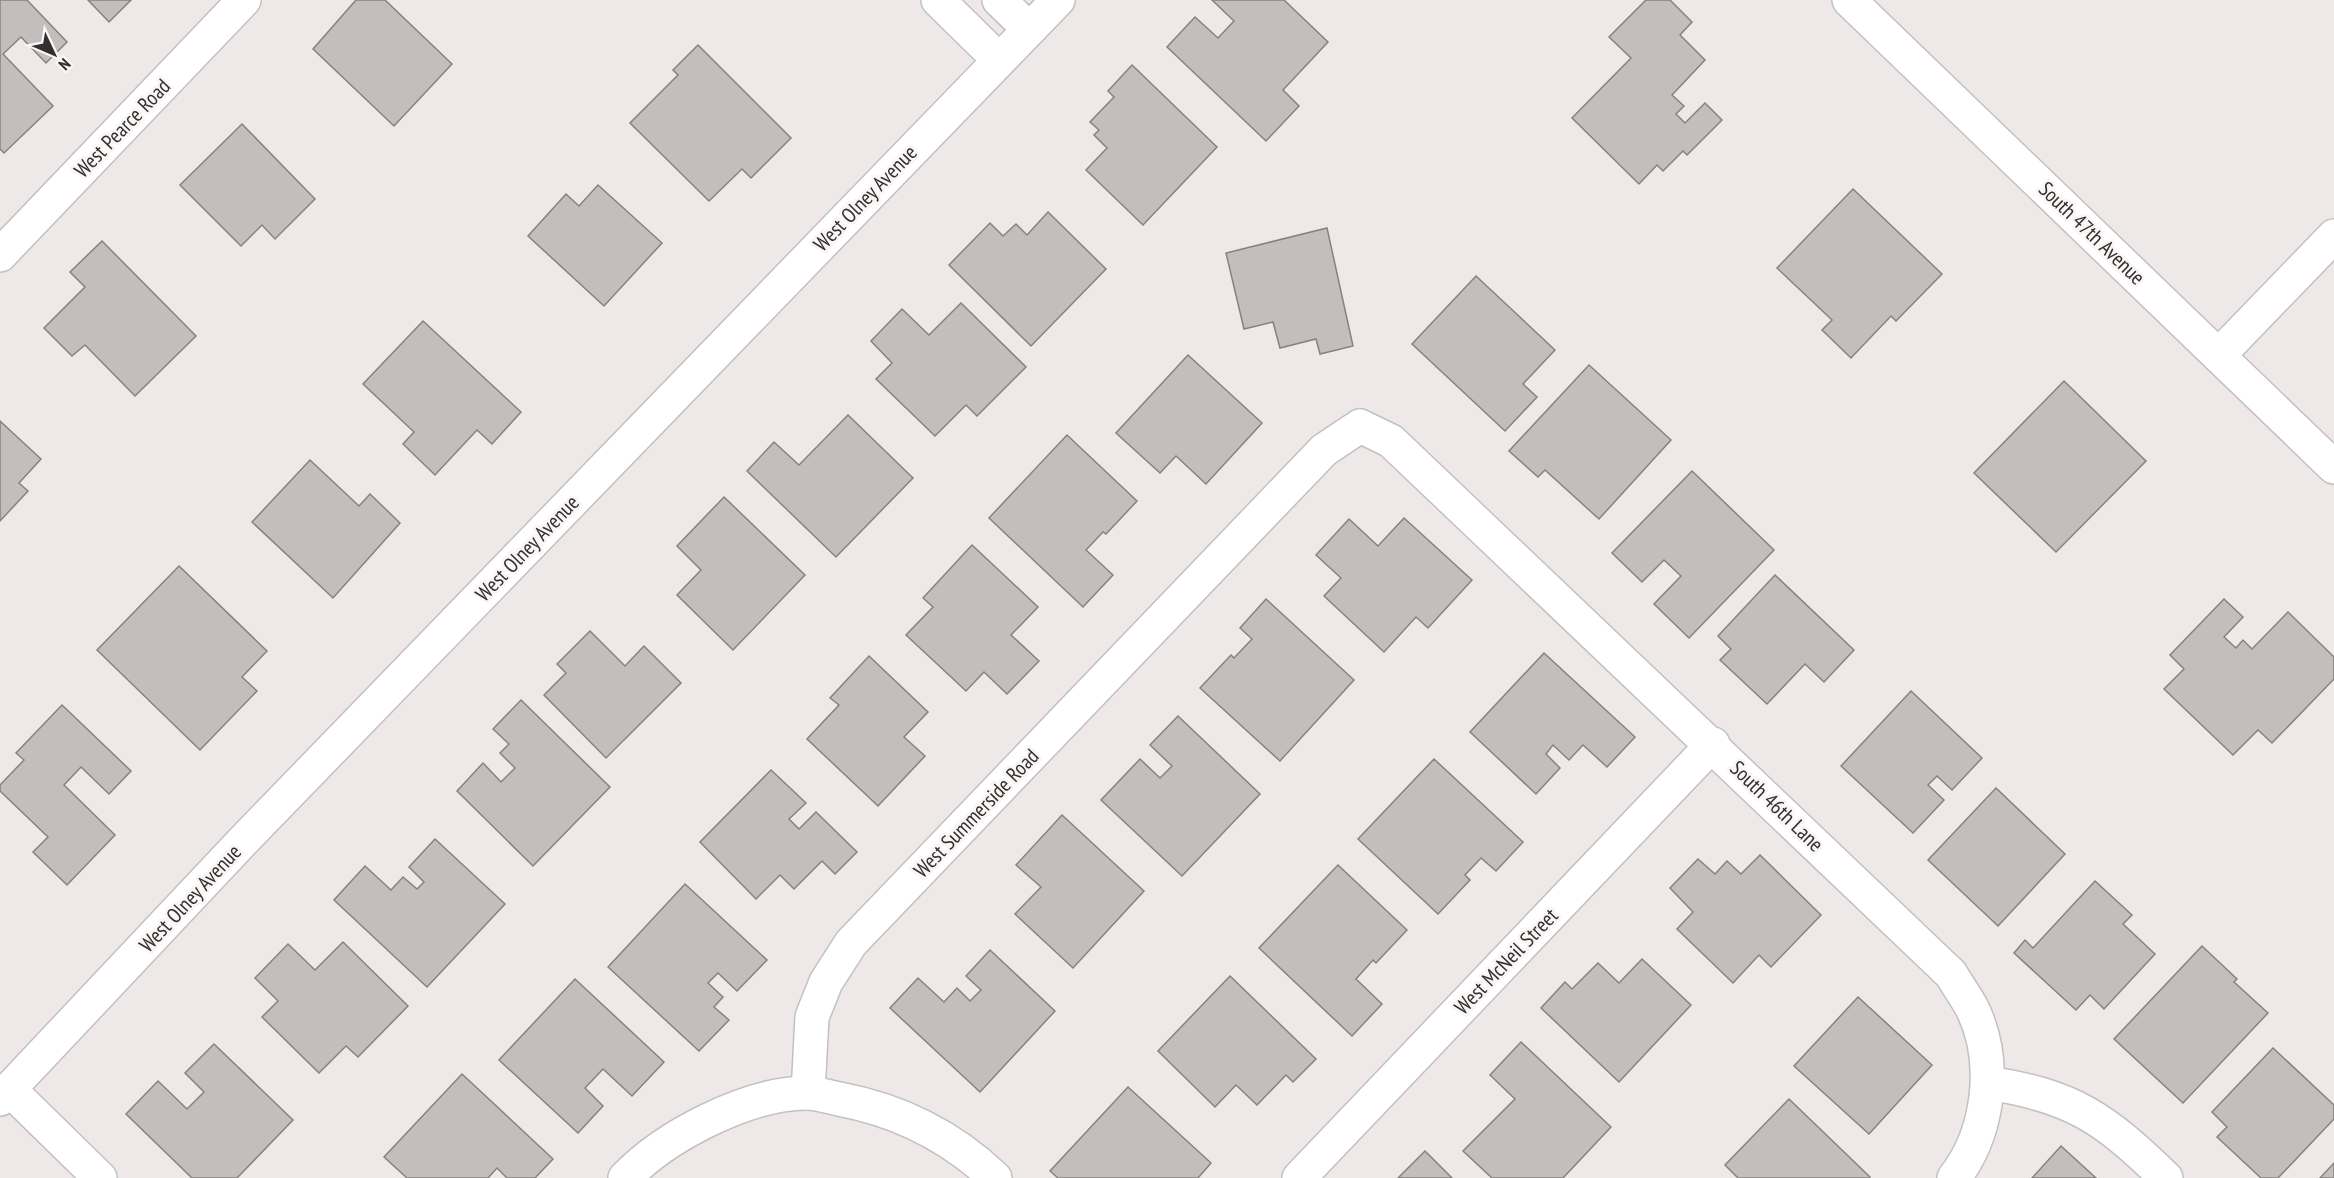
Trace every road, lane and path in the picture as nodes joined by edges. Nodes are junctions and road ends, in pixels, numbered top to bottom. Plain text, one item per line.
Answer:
1 (244, 0) edge
2 (938, 0) edge
3 (999, 0) edge
4 (1058, 0) edge
5 (1849, 0) edge
6 (1029, 29) junction
7 (999, 60) junction
8 (2334, 236) edge
9 (0, 255) edge
10 (2219, 355) junction
11 (1360, 426) joint
12 (2334, 467) edge
13 (1713, 744) junction
14 (1988, 1083) junction
15 (808, 1093) junction
16 (5, 1094) edge
17 (100, 1178) edge
18 (625, 1178) edge
19 (995, 1178) edge
20 (1299, 1178) edge
21 (1954, 1178) edge
22 (2166, 1178) edge

1 - 9 street, West Pearce Road
2 - 7 street
3 - 6 street
4 - 6 street, West Olney Avenue
5 - 10 street, South 47th Avenue
6 - 7 street, West Olney Avenue
7 - 16 street, West Olney Avenue
8 - 10 street
10 - 12 street, South 47th Avenue
11 - 13 street, South 46th Lane
11 - 15 street, West Summerside Road
13 - 14 street, South 46th Lane
13 - 20 street, West McNeil Street
14 - 21 street, South 46th Lane
14 - 22 street
15 - 18 street
15 - 19 street
16 - 17 street

